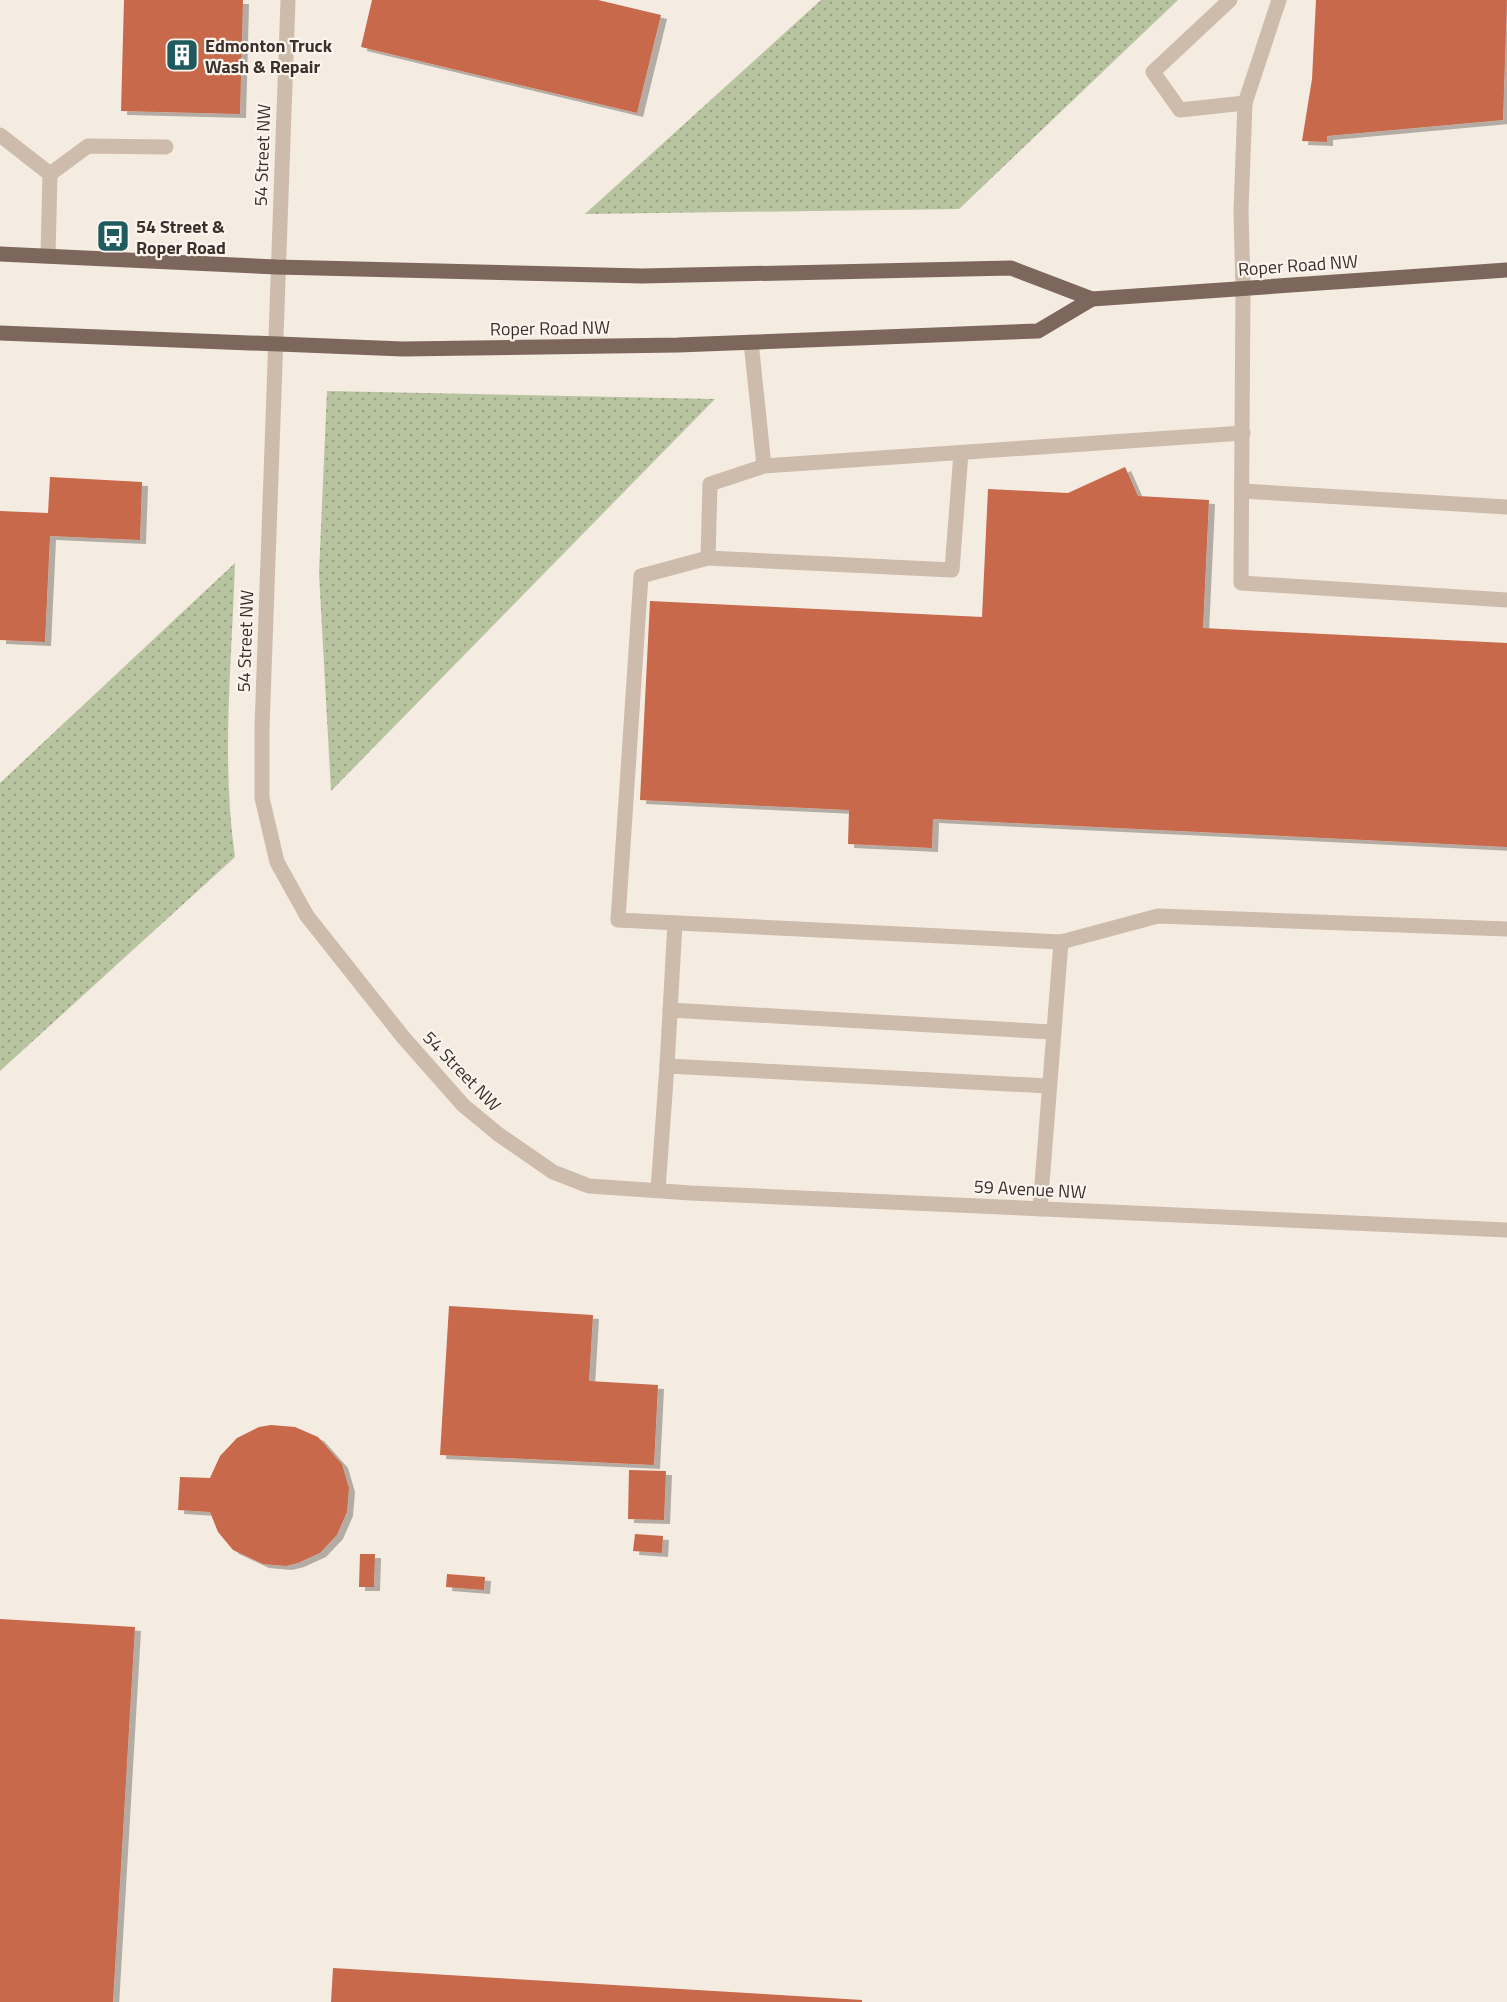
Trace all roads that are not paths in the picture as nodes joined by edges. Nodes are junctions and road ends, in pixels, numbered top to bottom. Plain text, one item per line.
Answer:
1 (288, 0) edge
2 (1230, 0) edge
3 (1279, 0) edge
4 (1245, 103) junction
5 (0, 135) edge
6 (166, 147) dead end
7 (50, 174) junction
8 (0, 254) edge
9 (48, 256) junction
10 (277, 267) junction
11 (1507, 270) edge
12 (1243, 289) junction
13 (1092, 299) junction
14 (0, 333) edge
15 (752, 342) junction
16 (274, 344) junction
17 (1243, 433) junction
18 (961, 453) junction
19 (764, 466) junction
20 (1242, 491) junction
21 (1507, 507) edge
22 (708, 558) junction
23 (1507, 600) edge
24 (675, 923) junction
25 (1507, 929) edge
26 (1061, 942) junction
27 (670, 1010) junction
28 (1052, 1032) junction
29 (667, 1066) junction
30 (1048, 1086) junction
31 (553, 1172) joint
32 (658, 1190) junction
33 (1040, 1209) junction
34 (1507, 1230) edge

1 - 10 street, 54 Street NW
2 - 4 street
3 - 4 street
4 - 12 street
5 - 7 street
6 - 7 street
7 - 9 street
8 - 9 main road, Roper Road NW
9 - 10 main road, Roper Road NW
10 - 13 main road, Roper Road NW
10 - 16 street, 54 Street NW
11 - 12 main road, Roper Road NW
12 - 13 main road, Roper Road NW
12 - 17 street
13 - 15 main road, Roper Road NW
14 - 16 main road, Roper Road NW
15 - 16 main road, Roper Road NW
15 - 19 street
16 - 31 street, 54 Street NW
17 - 18 street
17 - 20 street
18 - 19 street
18 - 22 street
19 - 22 street
20 - 21 street
20 - 23 street
22 - 24 street
24 - 26 street
24 - 27 street
25 - 26 street
26 - 28 street
27 - 28 street
27 - 29 street
28 - 30 street
29 - 30 street
29 - 32 street
30 - 33 street
31 - 32 street, 59 Avenue NW
32 - 33 street, 59 Avenue NW
33 - 34 street, 59 Avenue NW

